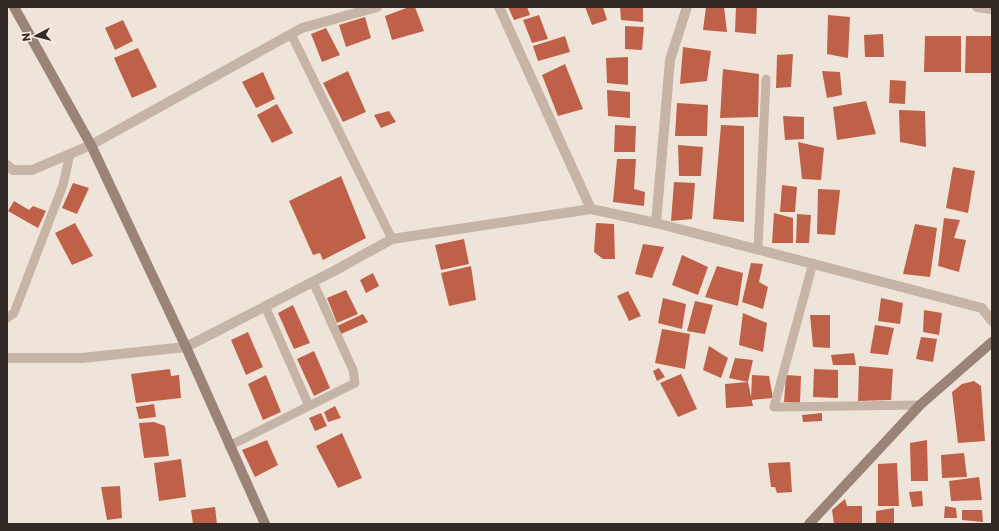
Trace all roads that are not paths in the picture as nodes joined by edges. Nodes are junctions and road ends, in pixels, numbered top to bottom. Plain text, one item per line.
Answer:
1 (14, 7) edge
2 (377, 7) edge
3 (499, 7) edge
4 (687, 7) edge
5 (977, 7) edge
6 (992, 9) edge
7 (291, 34) junction
8 (766, 79) dead end
9 (91, 145) junction
10 (70, 154) junction
11 (7, 165) edge
12 (591, 209) junction
13 (656, 223) junction
14 (392, 239) junction
15 (758, 249) junction
16 (813, 263) junction
17 (313, 282) junction
18 (264, 306) junction
19 (7, 318) edge
20 (992, 321) edge
21 (992, 342) edge
22 (186, 347) junction
23 (7, 358) edge
24 (920, 405) junction
25 (309, 406) junction
26 (230, 446) junction
27 (265, 524) edge
28 (809, 524) edge

1 - 9 street
2 - 7 street
3 - 12 street
4 - 13 street
5 - 6 street
7 - 9 street
7 - 14 lane
8 - 15 lane
9 - 10 street
9 - 22 street
10 - 11 street
10 - 19 lane
12 - 13 street
12 - 14 street
13 - 15 street
14 - 17 street
15 - 16 street
16 - 20 street
16 - 24 lane
17 - 18 street
17 - 25 lane
18 - 22 street
18 - 25 lane
21 - 24 street
22 - 23 street
22 - 26 street
24 - 28 street
25 - 26 lane
26 - 27 street

